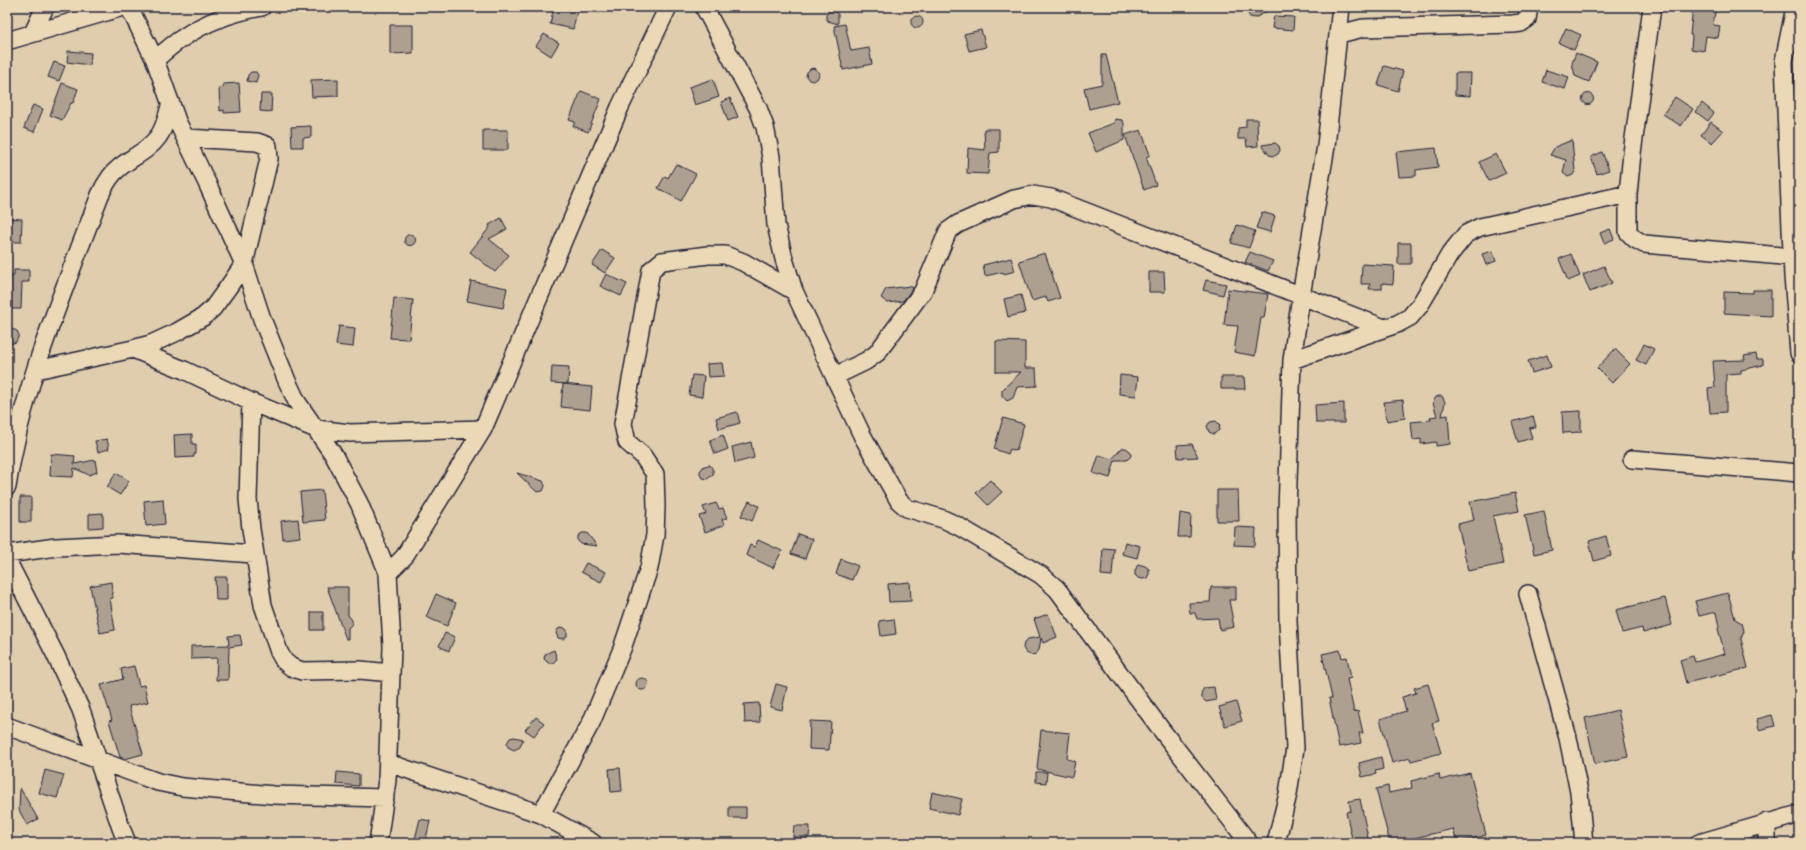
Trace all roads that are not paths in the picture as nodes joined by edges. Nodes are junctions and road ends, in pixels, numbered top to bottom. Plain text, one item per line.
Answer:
1 (45, 7) edge
2 (123, 7) edge
3 (129, 7) edge
4 (262, 7) edge
5 (668, 7) edge
6 (704, 7) edge
7 (1341, 7) edge
8 (1529, 7) edge
9 (1652, 7) edge
10 (1795, 7) edge
11 (1339, 34) junction
12 (17, 36) edge
13 (155, 60) junction
14 (170, 106) junction
15 (186, 138) junction
16 (1628, 194) junction
17 (1796, 237) edge
18 (1793, 257) junction
19 (244, 264) junction
20 (794, 291) junction
21 (1301, 296) junction
22 (1384, 328) junction
23 (133, 350) junction
24 (1799, 353) edge
25 (1292, 360) junction
26 (36, 370) junction
27 (835, 376) junction
28 (251, 402) junction
29 (316, 429) junction
30 (483, 429) junction
31 (9, 455) edge
32 (1632, 459) dead end
33 (1799, 473) edge
34 (7, 487) edge
35 (7, 554) edge
36 (254, 554) junction
37 (7, 560) edge
38 (388, 573) junction
39 (1528, 594) dead end
40 (391, 672) junction
41 (7, 726) edge
42 (98, 759) junction
43 (388, 763) junction
44 (385, 798) junction
45 (541, 814) junction
46 (1799, 814) edge
47 (1767, 822) junction
48 (127, 843) edge
49 (378, 843) edge
50 (593, 843) edge
51 (1249, 843) edge
52 (1276, 843) edge
53 (1584, 843) edge
54 (1699, 843) edge
55 (1767, 843) edge

1 - 12 street
2 - 12 street
3 - 13 street
4 - 13 street
5 - 30 street
6 - 20 street
7 - 11 street
8 - 11 street
9 - 16 street
10 - 17 street
11 - 21 street
13 - 14 street
14 - 15 street
14 - 26 street
15 - 19 street
15 - 19 street
16 - 18 street
16 - 22 street
17 - 18 street
18 - 24 street
19 - 23 street
19 - 29 street
20 - 27 street
20 - 45 street
21 - 22 street
21 - 25 street
21 - 27 street
22 - 25 street
23 - 26 street
23 - 28 street
25 - 52 street
26 - 31 street
27 - 51 street
28 - 29 street
28 - 36 street
29 - 30 street
29 - 38 street
30 - 38 street
31 - 34 street
32 - 33 street
35 - 36 street
36 - 40 street
37 - 42 street
38 - 40 street
39 - 53 street
40 - 43 street
41 - 42 street
42 - 44 street
42 - 48 street
43 - 44 street
43 - 45 street
44 - 49 street
45 - 50 street
46 - 47 street
47 - 54 street
47 - 55 street

